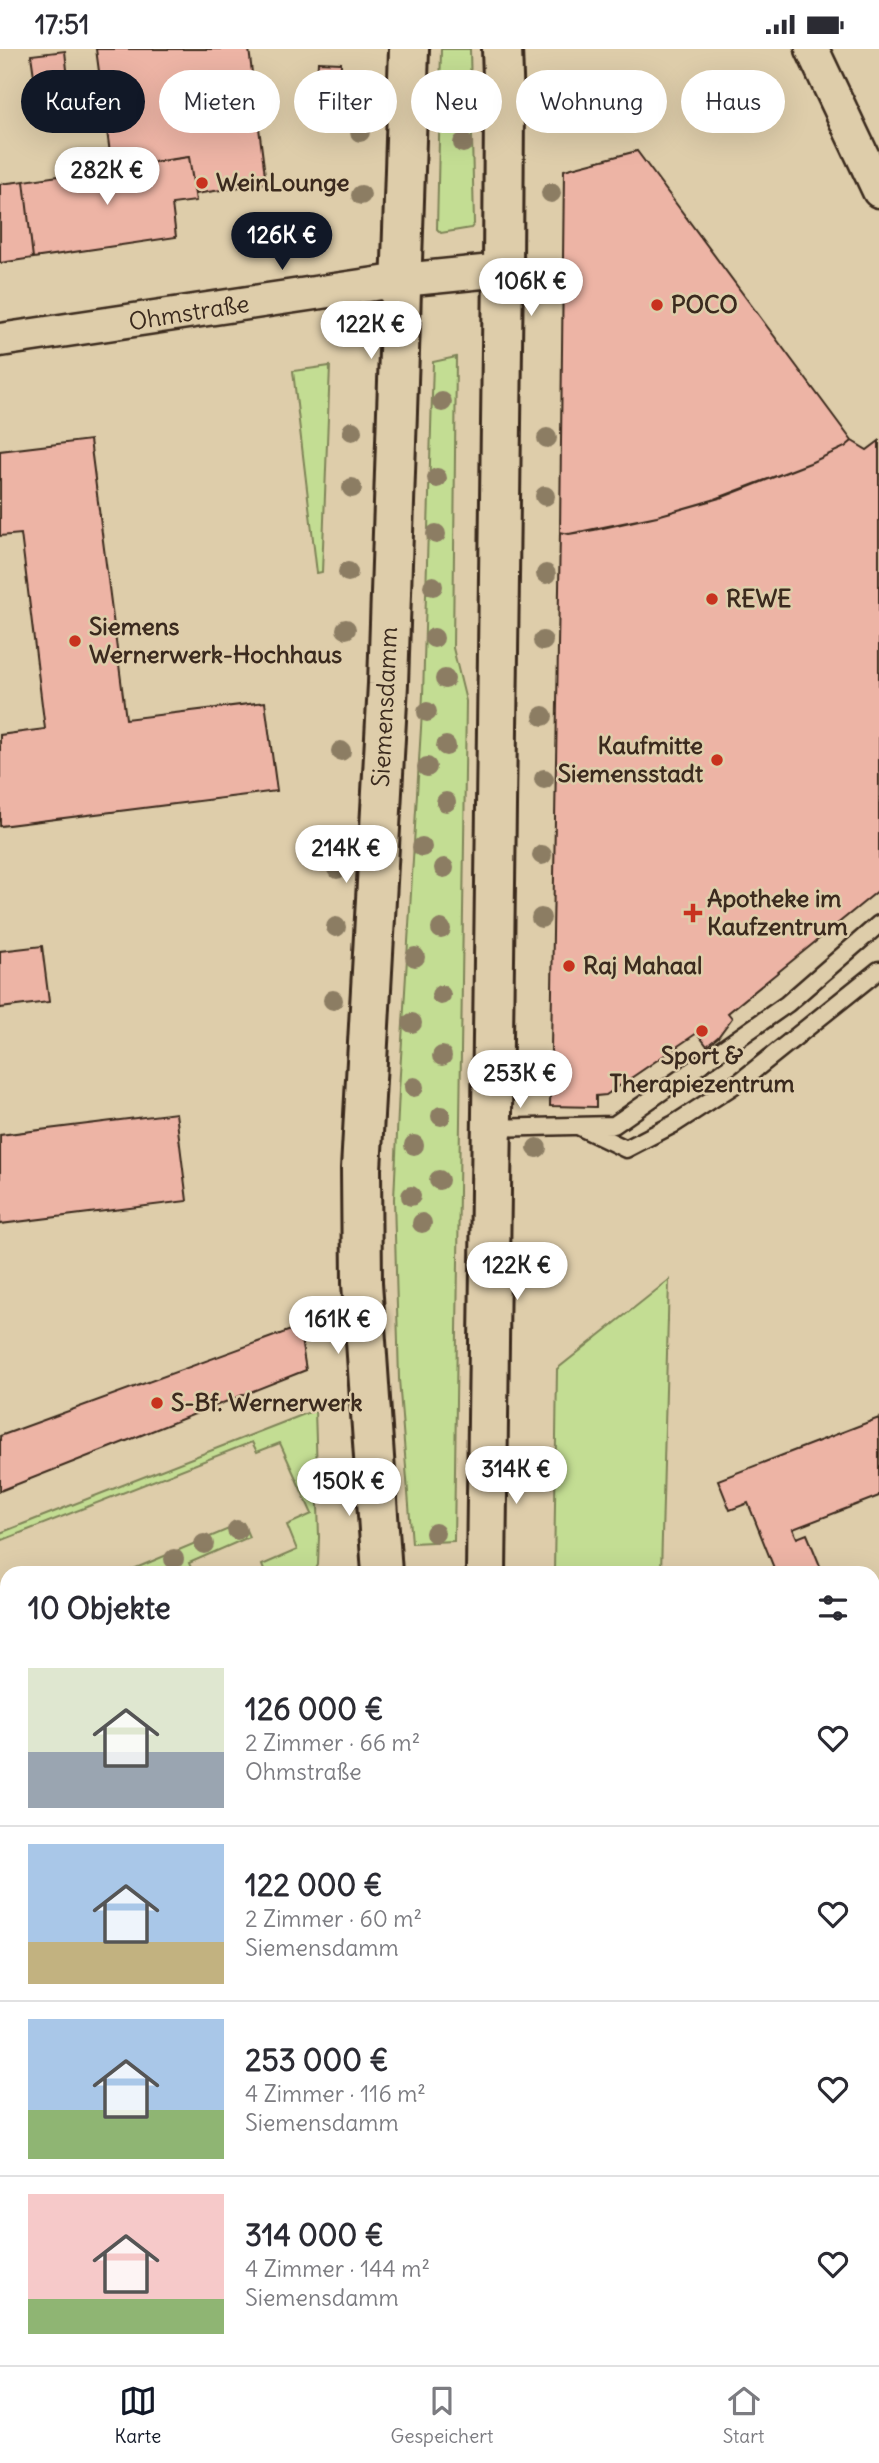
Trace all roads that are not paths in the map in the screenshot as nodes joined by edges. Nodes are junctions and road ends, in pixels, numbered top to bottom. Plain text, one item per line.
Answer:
1 (410, 49) edge
2 (502, 49) edge
3 (812, 49) edge
4 (879, 191) edge
5 (503, 270) junction
6 (402, 280) junction
7 (0, 341) edge
8 (879, 924) edge
9 (879, 970) edge
10 (578, 1126) junction
11 (490, 1128) junction
12 (382, 1566) edge
13 (485, 1566) edge

1 - 6 main road, Siemensdamm
2 - 5 main road
3 - 4 street
5 - 6 street, Ohmstraße
5 - 11 main road
6 - 7 street, Ohmstraße
6 - 12 main road, Siemensdamm
8 - 10 lane
9 - 10 lane
10 - 11 lane
11 - 13 main road

